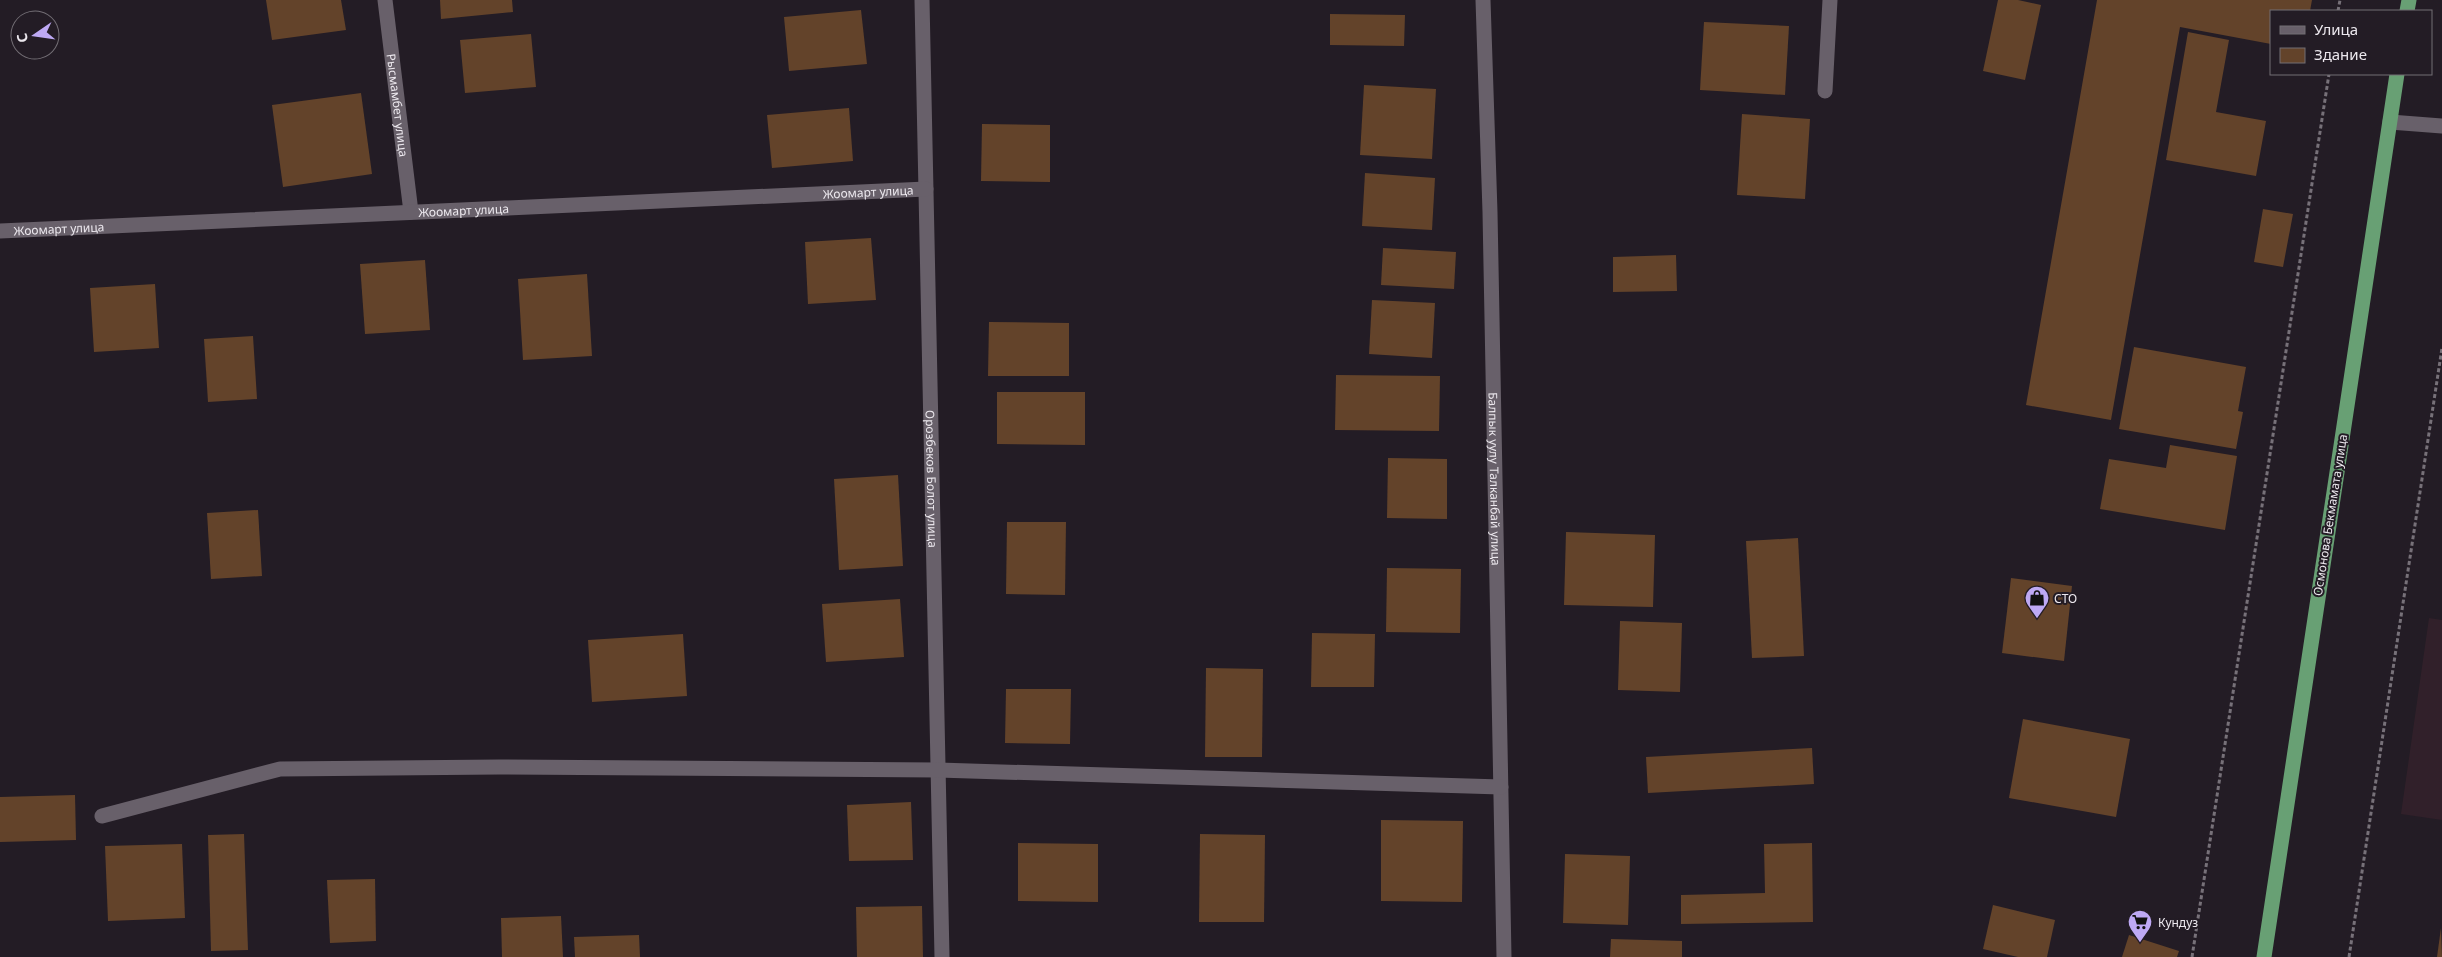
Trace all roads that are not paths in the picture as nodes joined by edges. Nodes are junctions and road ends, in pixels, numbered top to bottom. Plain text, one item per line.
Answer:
1 (385, 0) edge
2 (922, 0) edge
3 (1483, 0) edge
4 (1830, 0) edge
5 (2398, 75) edge
6 (1825, 91) dead end
7 (2390, 122) junction
8 (2442, 126) edge
9 (926, 189) junction
10 (411, 212) junction
11 (0, 231) edge
12 (938, 770) junction
13 (1501, 787) junction
14 (102, 816) dead end
15 (942, 957) edge
16 (1504, 957) edge
17 (2264, 957) edge

1 - 10 street, Рысмамбет улица
2 - 9 street, Орозбеков Болот улица
3 - 13 street, Балпык уулу Талканбай улица
4 - 6 street
5 - 7 highway, Осмонова Бекмамата улица
7 - 8 street
7 - 17 highway, Осмонова Бекмамата улица
9 - 10 street, Жоомарт улица
9 - 12 street, Орозбеков Болот улица
10 - 11 street, Жоомарт улица
12 - 13 street
12 - 14 street
12 - 15 street, Орозбеков Болот улица
13 - 16 street, Балпык уулу Талканбай улица

